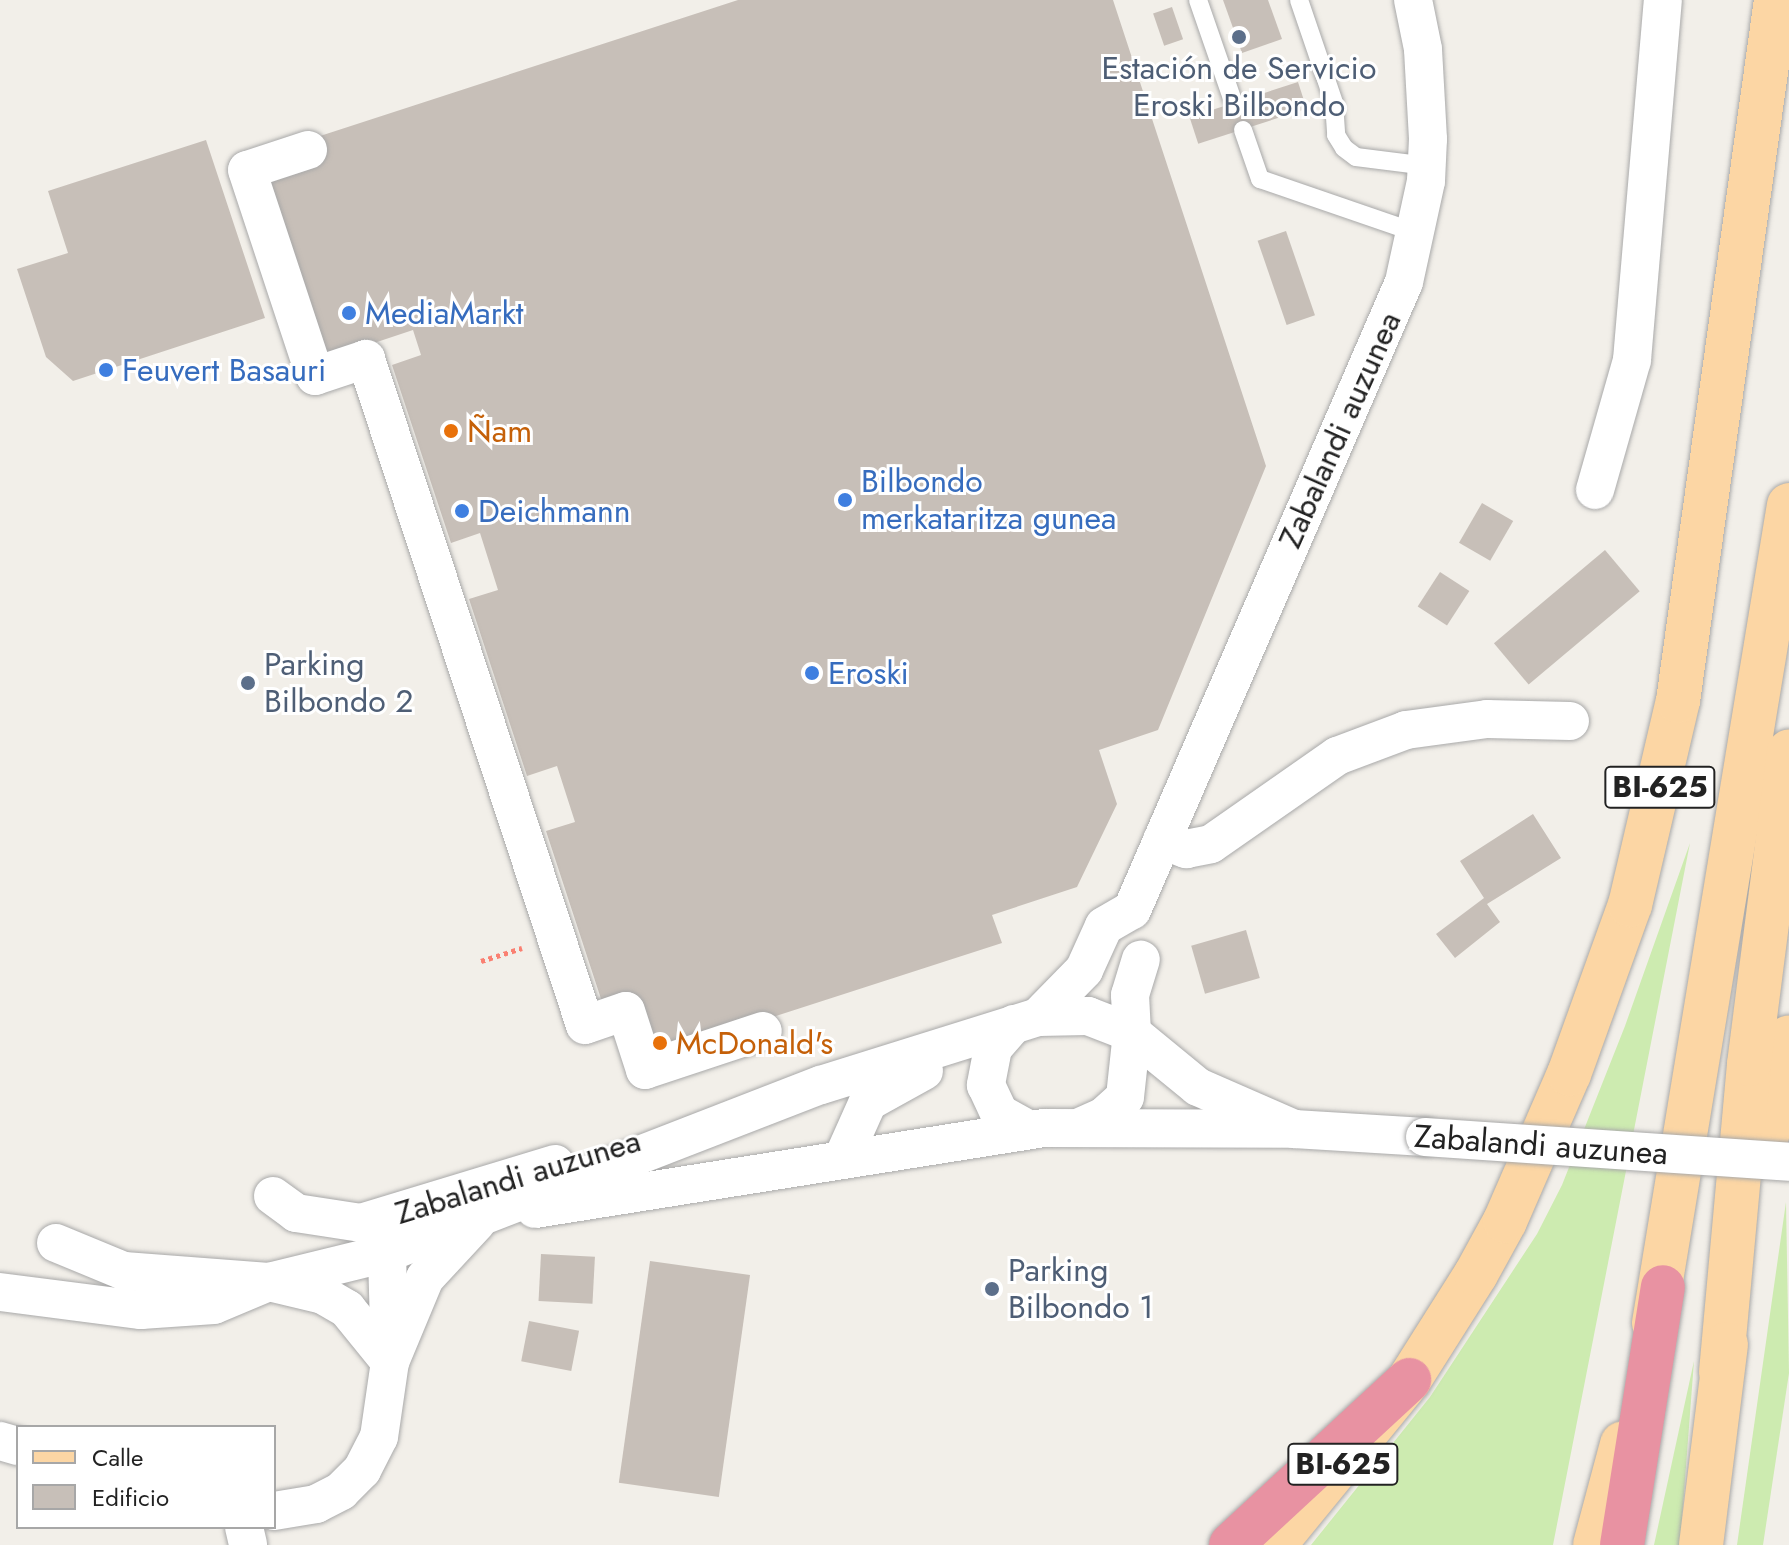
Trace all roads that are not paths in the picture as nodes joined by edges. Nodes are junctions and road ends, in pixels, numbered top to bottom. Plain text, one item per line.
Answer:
1 (1198, 0) edge
2 (1299, 0) edge
3 (1413, 0) edge
4 (1663, 0) edge
5 (1761, 0) edge
6 (1776, 0) edge
7 (1234, 104) dead end
8 (1243, 130) dead end
9 (1754, 147) junction
10 (308, 150) dead end
11 (1427, 166) junction
12 (1417, 233) junction
13 (1595, 490) dead end
14 (1789, 505) edge
15 (1570, 721) dead end
16 (1789, 752) edge
17 (1162, 840) junction
18 (1132, 910) junction
19 (1026, 1021) junction
20 (763, 1031) dead end
21 (1789, 1037) edge
22 (963, 1039) junction
23 (1143, 1039) junction
24 (766, 1105) junction
25 (1078, 1127) junction
26 (1028, 1129) junction
27 (1294, 1129) junction
28 (842, 1160) junction
29 (1789, 1162) edge
30 (273, 1196) dead end
31 (484, 1215) junction
32 (56, 1243) dead end
33 (387, 1253) junction
34 (269, 1282) junction
35 (1663, 1287) junction
36 (0, 1292) edge
37 (390, 1362) junction
38 (1721, 1372) junction
39 (1409, 1380) junction
40 (276, 1511) edge
41 (1231, 1545) edge
42 (1274, 1545) edge
43 (1595, 1545) edge
44 (1622, 1545) edge
45 (1701, 1545) edge

1 - 7 lane
2 - 11 lane
3 - 11 street, Zabalandi auzunea
4 - 13 street
5 - 9 main road
6 - 9 main road, BI-625
8 - 12 lane
9 - 39 main road, BI-625
10 - 20 street
11 - 12 street, Zabalandi auzunea
12 - 17 street, Zabalandi auzunea
14 - 35 main road, BI-625
15 - 17 street
16 - 38 main road
17 - 18 street, Zabalandi auzunea
18 - 19 street, Zabalandi auzunea
18 - 23 street, Zabalandi auzunea
19 - 22 street, Zabalandi auzunea
19 - 23 street, Zabalandi auzunea
19 - 26 street, Zabalandi auzunea
21 - 38 main road
22 - 24 street, Zabalandi auzunea
22 - 28 street, Zabalandi auzunea
23 - 25 street, Zabalandi auzunea
23 - 27 street, Zabalandi auzunea
24 - 30 street, Zabalandi auzunea
24 - 31 street, Zabalandi auzunea
25 - 26 street, Zabalandi auzunea
25 - 27 street, Zabalandi auzunea
26 - 28 street, Zabalandi auzunea
27 - 29 street, Zabalandi auzunea, bridge
28 - 31 street, Zabalandi auzunea
31 - 33 street, Zabalandi auzunea
31 - 37 street, Zabalandi auzunea
32 - 34 street, Zabalandi auzunea
33 - 34 street, Zabalandi auzunea
33 - 37 street, Zabalandi auzunea
34 - 36 street, Zabalandi auzunea
34 - 37 street, Zabalandi auzunea
35 - 43 main road, BI-625
35 - 44 highway
37 - 40 street, Zabalandi auzunea
38 - 45 main road
39 - 41 highway
39 - 42 main road, BI-625

